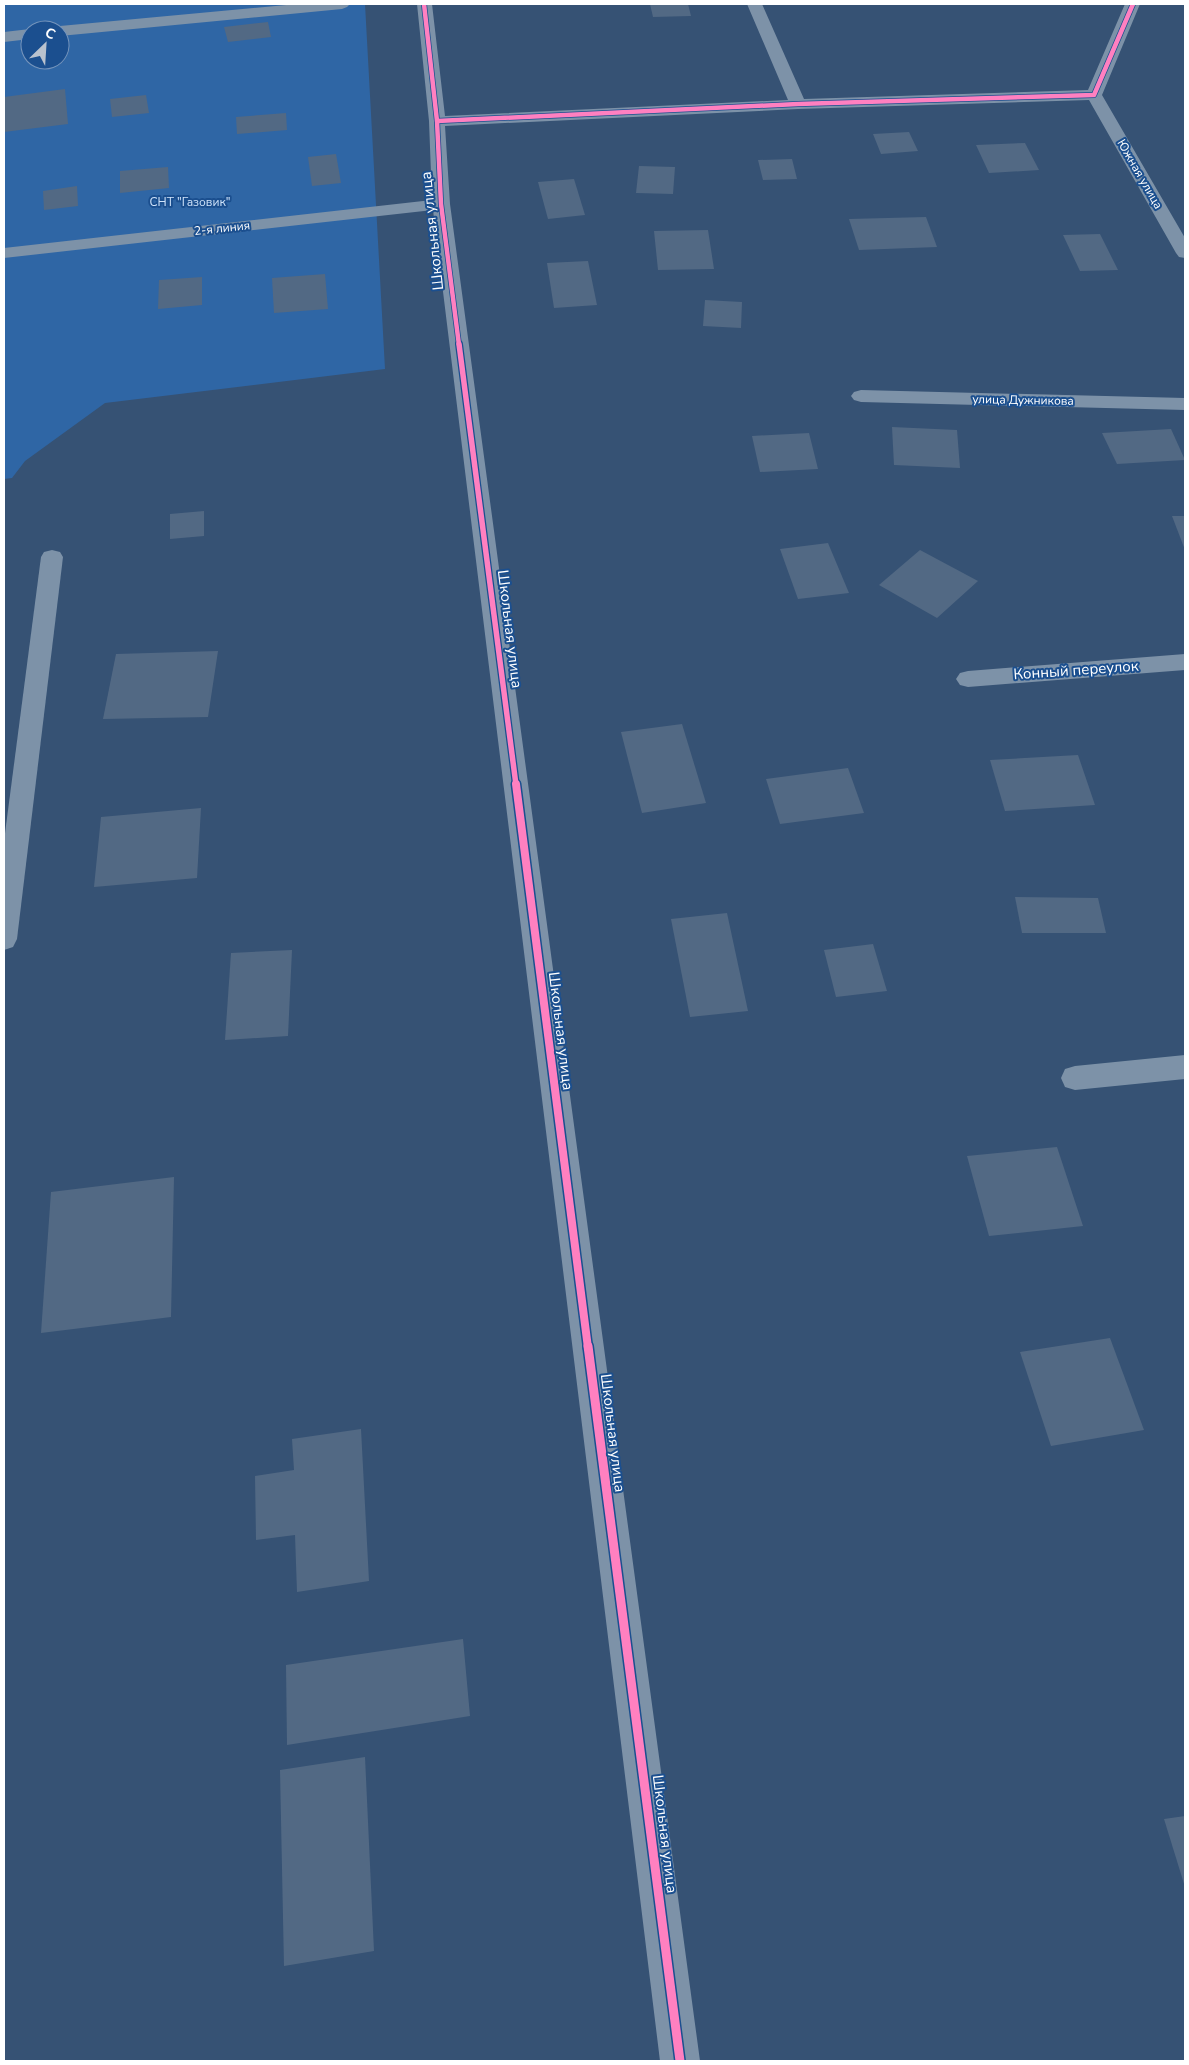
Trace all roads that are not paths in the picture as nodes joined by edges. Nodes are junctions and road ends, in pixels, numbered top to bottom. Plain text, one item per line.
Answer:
1 (342, 4) edge
2 (424, 4) edge
3 (754, 4) edge
4 (1133, 4) edge
5 (70, 30) edge
6 (20, 35) edge
7 (4, 37) edge
8 (1094, 95) junction
9 (798, 104) junction
10 (437, 121) junction
11 (441, 204) junction
12 (4, 252) edge
13 (1185, 253) edge
14 (861, 396) dead end
15 (1185, 404) edge
16 (52, 557) dead end
17 (1185, 662) edge
18 (968, 678) dead end
19 (4, 939) edge
20 (1185, 1067) edge
21 (1075, 1078) dead end
22 (680, 2061) edge

1 - 5 street
2 - 10 street, Школьная улица
3 - 9 street
4 - 8 street
6 - 7 street
8 - 9 street
8 - 13 street, Южная улица
9 - 10 street
10 - 11 street, Школьная улица
11 - 12 street, 2-я линия
11 - 22 street, Школьная улица
14 - 15 street, улица Дужникова
16 - 19 street
17 - 18 street, Конный переулок
20 - 21 street

